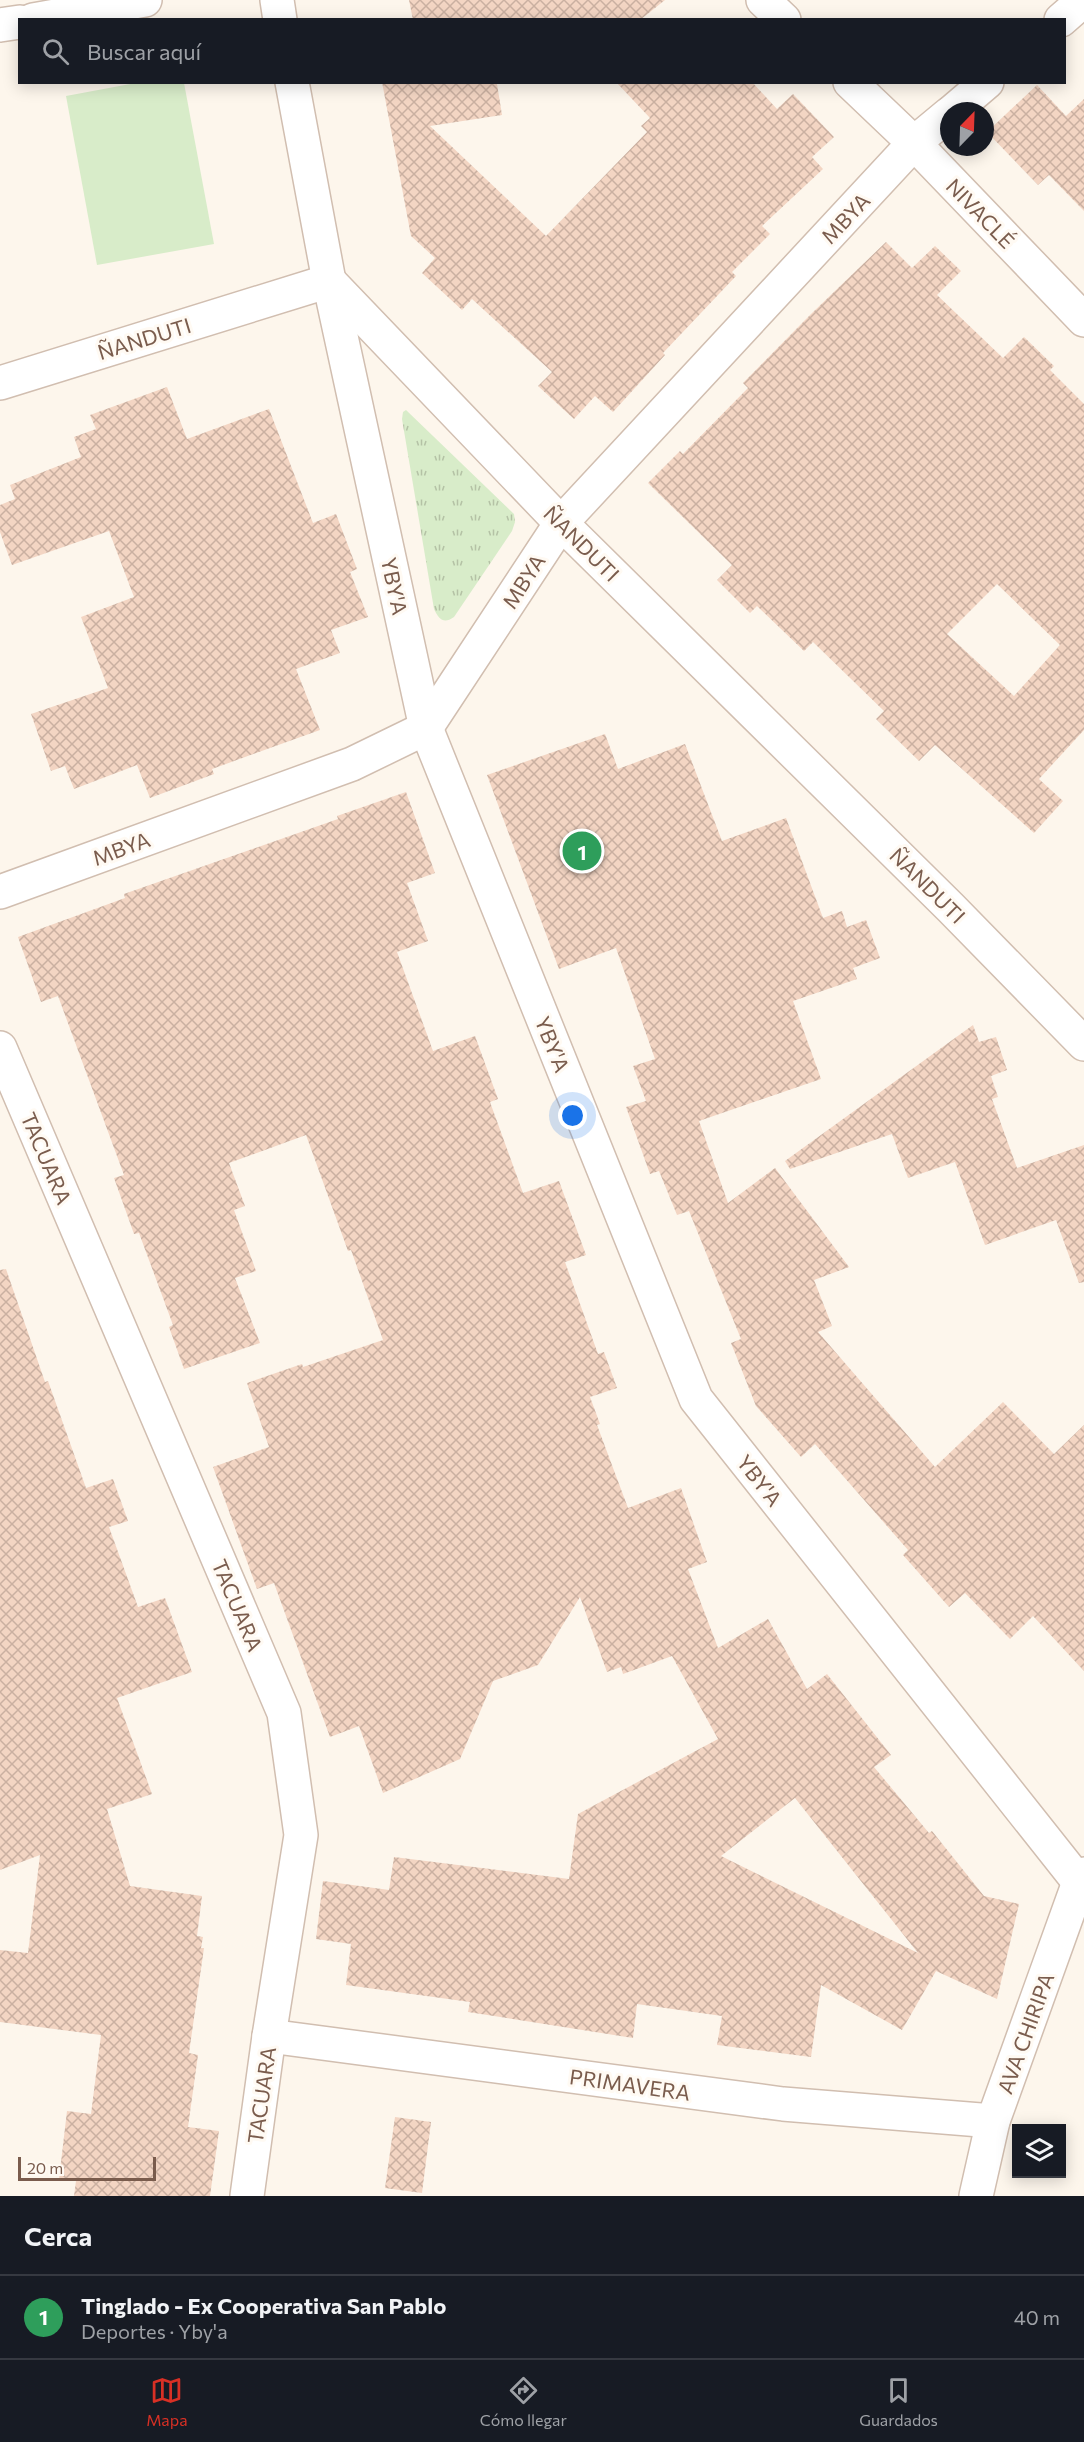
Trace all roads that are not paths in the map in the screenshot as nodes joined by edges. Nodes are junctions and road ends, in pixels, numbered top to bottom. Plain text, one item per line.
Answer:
1 (145, 0) edge
2 (277, 0) edge
3 (763, 0) edge
4 (1084, 0) edge
5 (44, 18) edge
6 (280, 18) edge
7 (782, 18) edge
8 (1063, 18) edge
9 (18, 22) edge
10 (0, 25) edge
11 (292, 84) edge
12 (852, 84) edge
13 (985, 84) edge
14 (964, 102) edge
15 (940, 122) edge
16 (914, 144) junction
17 (329, 281) junction
18 (1084, 320) edge
19 (0, 383) edge
20 (561, 523) junction
21 (426, 728) junction
22 (0, 892) edge
23 (1084, 1044) edge
24 (0, 1048) edge
25 (1082, 1878) edge
26 (269, 2036) junction
27 (993, 2121) junction
28 (247, 2196) edge
29 (976, 2196) edge

1 - 5 street
2 - 6 street
3 - 7 street
4 - 8 street
9 - 10 street
11 - 17 street, YBY'A
12 - 16 street, NIVACLÉ
13 - 14 street
15 - 16 street, MBYA
16 - 18 street, NIVACLÉ
16 - 20 street, MBYA
17 - 19 street, ÑANDUTI
17 - 20 street, ÑANDUTI
17 - 21 street, YBY'A
20 - 21 street, MBYA
20 - 23 street, ÑANDUTI
21 - 22 street, MBYA
21 - 25 street, YBY'A
24 - 26 street, TACUARA
25 - 27 street, AVA CHIRIPA
26 - 27 street, PRIMAVERA
26 - 28 street, TACUARA
27 - 29 street, AVA CHIRIPA

